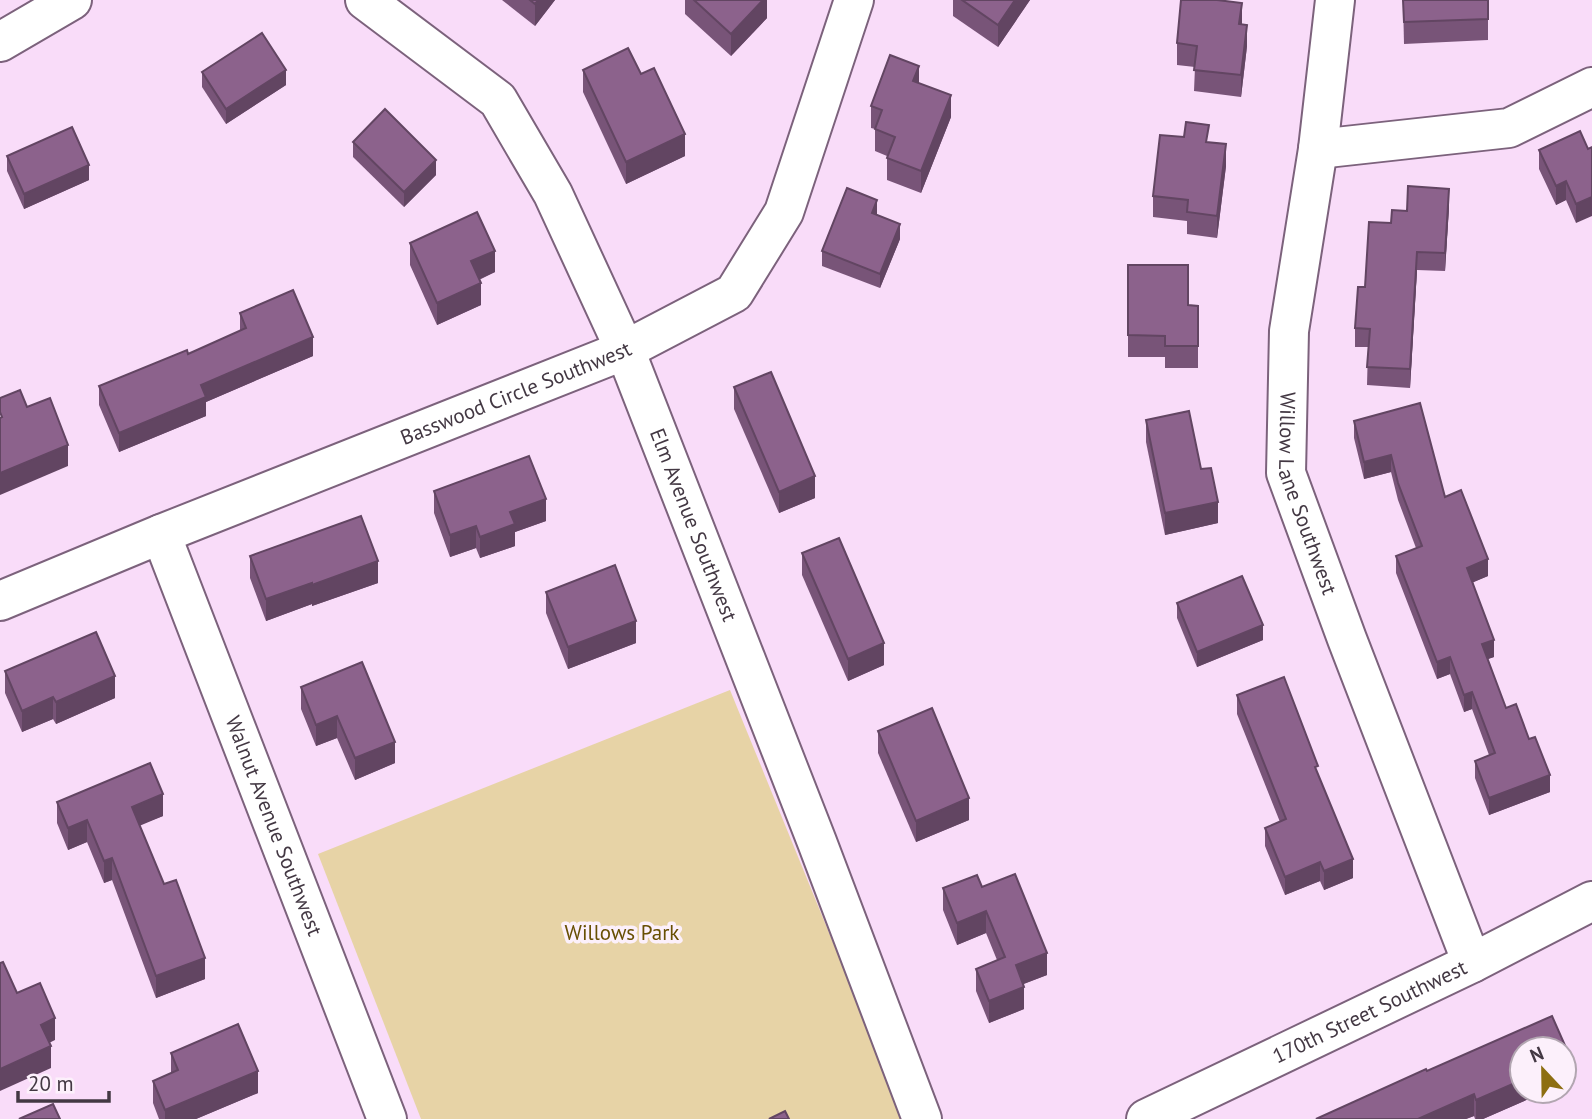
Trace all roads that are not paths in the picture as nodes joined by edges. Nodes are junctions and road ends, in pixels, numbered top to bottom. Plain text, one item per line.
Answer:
1 (72, 0) edge
2 (365, 0) edge
3 (854, 0) edge
4 (1335, 0) edge
5 (0, 42) edge
6 (1592, 87) edge
7 (1318, 149) junction
8 (625, 350) junction
9 (161, 534) junction
10 (0, 601) edge
11 (1592, 901) edge
12 (1472, 963) junction
13 (387, 1119) edge
14 (922, 1119) edge
15 (1146, 1119) edge

1 - 5 street
2 - 8 street, Elm Avenue Southwest
3 - 8 street, Basswood Circle Southwest
4 - 7 street, Willow Lane Southwest
6 - 7 street
7 - 12 street, Willow Lane Southwest
8 - 9 street, Basswood Circle Southwest
8 - 14 street, Elm Avenue Southwest
9 - 10 street, Basswood Circle Southwest
9 - 13 street, Walnut Avenue Southwest
11 - 12 street, 170th Street Southwest
12 - 15 street, 170th Street Southwest

